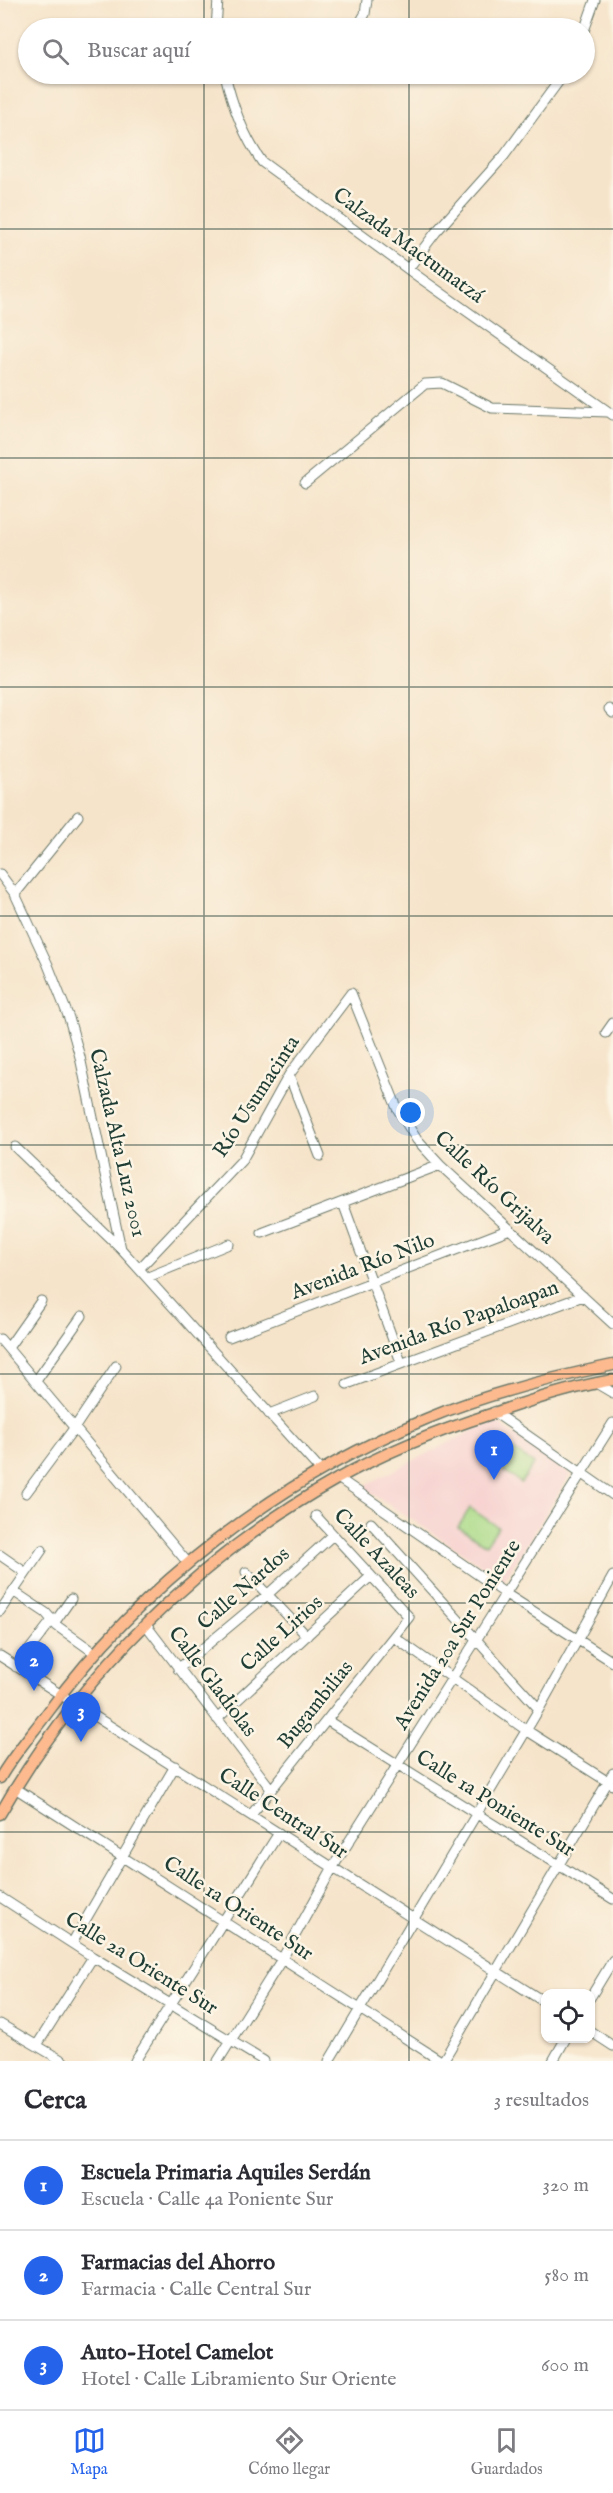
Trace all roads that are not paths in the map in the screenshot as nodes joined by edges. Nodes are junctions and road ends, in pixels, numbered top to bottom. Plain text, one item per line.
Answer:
1 (218, 0) edge
2 (367, 0) edge
3 (595, 0) edge
4 (217, 18) edge
5 (363, 18) edge
6 (589, 18) edge
7 (228, 84) edge
8 (557, 84) edge
9 (408, 268) junction
10 (611, 413) edge
11 (305, 483) dead end
12 (78, 816) dead end
13 (0, 874) edge
14 (15, 894) junction
15 (351, 993) joint
16 (613, 1023) edge
17 (606, 1032) dead end
18 (289, 1076) junction
19 (15, 1147) dead end
20 (320, 1156) dead end
21 (440, 1165) junction
22 (343, 1203) junction
23 (510, 1229) junction
24 (262, 1233) dead end
25 (229, 1244) dead end
26 (121, 1249) junction
27 (139, 1269) junction
28 (148, 1277) junction
29 (372, 1284) junction
30 (583, 1296) junction
31 (40, 1301) dead end
32 (82, 1316) dead end
33 (613, 1324) edge
34 (230, 1337) dead end
35 (0, 1339) edge
36 (8, 1348) junction
37 (401, 1362) junction
38 (613, 1365) edge
39 (116, 1366) dead end
40 (613, 1380) edge
41 (36, 1381) junction
42 (348, 1383) dead end
43 (596, 1383) junction
44 (613, 1394) edge
45 (315, 1396) dead end
46 (494, 1412) junction
47 (269, 1414) junction
48 (613, 1423) edge
49 (75, 1427) junction
50 (320, 1470) junction
51 (582, 1473) junction
52 (338, 1478) junction
53 (26, 1493) dead end
54 (613, 1495) edge
55 (316, 1516) dead end
56 (371, 1523) dead end
57 (333, 1535) junction
58 (42, 1550) dead end
59 (0, 1555) edge
60 (188, 1563) junction
61 (246, 1572) dead end
62 (26, 1573) junction
63 (371, 1576) junction
64 (613, 1576) edge
65 (14, 1591) junction
66 (506, 1594) junction
67 (267, 1595) junction
68 (71, 1599) dead end
69 (0, 1611) edge
70 (409, 1617) joint
71 (53, 1619) junction
72 (146, 1624) junction
73 (307, 1636) junction
74 (393, 1637) junction
75 (577, 1639) junction
76 (475, 1640) junction
77 (95, 1653) junction
78 (0, 1656) edge
79 (613, 1662) edge
80 (16, 1667) junction
81 (178, 1669) junction
82 (451, 1678) junction
83 (61, 1694) junction
84 (75, 1702) junction
85 (539, 1708) junction
86 (216, 1719) junction
87 (328, 1721) junction
88 (526, 1730) junction
89 (398, 1764) junction
90 (175, 1766) junction
91 (613, 1773) edge
92 (1, 1775) edge
93 (610, 1783) edge
94 (15, 1788) junction
95 (271, 1789) junction
96 (475, 1813) junction
97 (0, 1814) edge
98 (251, 1815) junction
99 (279, 1833) junction
100 (122, 1856) junction
101 (559, 1866) junction
102 (333, 1867) junction
103 (0, 1897) edge
104 (613, 1899) edge
105 (414, 1919) junction
106 (223, 1921) junction
107 (72, 1942) junction
108 (93, 1957) junction
109 (282, 1959) junction
110 (613, 1960) edge
111 (496, 1972) junction
112 (595, 1991) edge
113 (541, 2000) edge
114 (171, 2003) junction
115 (361, 2010) junction
116 (0, 2024) edge
117 (595, 2034) edge
118 (232, 2041) junction
119 (563, 2043) edge
120 (37, 2045) junction
121 (613, 2046) edge
122 (63, 2061) edge
123 (135, 2061) edge
124 (218, 2061) edge
125 (264, 2061) edge
126 (329, 2061) edge
127 (442, 2061) edge
128 (553, 2061) edge

1 - 4 street
2 - 5 street
3 - 6 street
7 - 9 street, Calzada Mactumatzá
8 - 9 street
9 - 10 street, Calzada Mactumatzá
10 - 11 street
12 - 14 street
13 - 14 street, Calzada Alta Luz 2001
14 - 26 street, Calzada Alta Luz 2001
15 - 18 street, Río Usumacinta
15 - 21 street, Calle Río Grijalva
16 - 17 street
18 - 20 street
18 - 27 street, Río Usumacinta
19 - 26 street
21 - 22 street
21 - 23 street, Calle Río Grijalva
22 - 24 street
22 - 29 street
23 - 29 street, Avenida Río Nilo
23 - 30 street, Calle Río Grijalva
25 - 28 street
26 - 27 street, Calzada Alta Luz 2001
27 - 28 street, Calzada Alta Luz 2001
28 - 47 street, Calzada Alta Luz 2001
29 - 34 street, Avenida Río Nilo
29 - 37 street
30 - 33 street, Calle Río Grijalva
30 - 37 street, Avenida Río Papaloapan
31 - 36 street
32 - 41 street
35 - 36 street
36 - 41 street
37 - 42 street, Avenida Río Papaloapan
38 - 50 main road
39 - 49 street
40 - 43 main road
41 - 49 street
43 - 44 street
43 - 46 main road
45 - 47 street
46 - 51 street
46 - 52 main road
47 - 50 street, Calzada Alta Luz 2001
48 - 51 street, Avenida 20a Sur Poniente
49 - 53 street
49 - 60 street
50 - 60 main road
51 - 54 street
51 - 66 street, Avenida 20a Sur Poniente
52 - 66 street
52 - 72 main road
55 - 57 street, Calle Azaleas
56 - 76 street
57 - 63 street, Calle Azaleas
57 - 67 street, Calle Nardos
58 - 62 street
59 - 62 street
60 - 77 main road
61 - 67 street
62 - 65 street
63 - 70 street, Calle Azaleas
63 - 73 street, Calle Lirios
64 - 75 street
65 - 69 street
65 - 71 street
66 - 75 street
66 - 76 street, Avenida 20a Sur Poniente
67 - 73 street
67 - 81 street, Calle Nardos
68 - 71 street
70 - 74 street, Bugambilias
71 - 77 street
71 - 80 street
72 - 81 street, Calle Gladiolas
72 - 84 main road
73 - 86 street, Calle Lirios
74 - 82 street
74 - 87 street, Bugambilias
75 - 79 street
75 - 85 street
76 - 82 street, Avenida 20a Sur Poniente
76 - 85 street
77 - 83 main road
78 - 80 street, Calle Central Sur
80 - 83 street, Calle Central Sur
81 - 86 street, Calle Gladiolas
82 - 88 street
82 - 89 street, Avenida 20a Sur Poniente
83 - 84 street, Calle Central Sur
83 - 92 main road
84 - 90 street, Calle Central Sur
84 - 94 main road
85 - 88 street
86 - 95 street, Calle Gladiolas
87 - 89 street, Calle 1a Poniente Sur
87 - 95 street, Bugambilias
88 - 93 street
88 - 96 street
89 - 96 street, Calle 1a Poniente Sur
89 - 102 street, Avenida 20a Sur Poniente
90 - 98 street, Calle Central Sur
90 - 100 street
91 - 93 street
93 - 101 street
94 - 97 main road
94 - 100 street, Calle 1a Oriente Sur
95 - 98 street, Bugambilias
96 - 101 street, Calle 1a Poniente Sur
96 - 105 street
98 - 99 street, Calle Central Sur
99 - 102 street, Calle Central Sur
99 - 106 street
100 - 106 street, Calle 1a Oriente Sur
100 - 107 street
101 - 104 street, Calle 1a Poniente Sur
101 - 111 street
102 - 105 street, Calle Central Sur
102 - 109 street, Avenida 20a Sur Poniente
103 - 107 street, Calle 2a Oriente Sur
105 - 111 street, Calle Central Sur
105 - 115 street
106 - 109 street, Calle 1a Oriente Sur
106 - 114 street
107 - 108 street, Calle 2a Oriente Sur
108 - 114 street, Calle 2a Oriente Sur
108 - 120 street
109 - 115 street, Calle 1a Oriente Sur
109 - 118 street, Avenida 20a Sur Poniente
110 - 112 street
111 - 113 street, Calle Central Sur
111 - 127 street
114 - 118 street, Calle 2a Oriente Sur
114 - 123 street
115 - 126 street
115 - 127 street, Calle 1a Oriente Sur
116 - 120 street
117 - 121 street
118 - 124 street, Avenida 20a Sur Poniente
118 - 125 street, Calle 2a Oriente Sur
119 - 128 street
120 - 122 street

